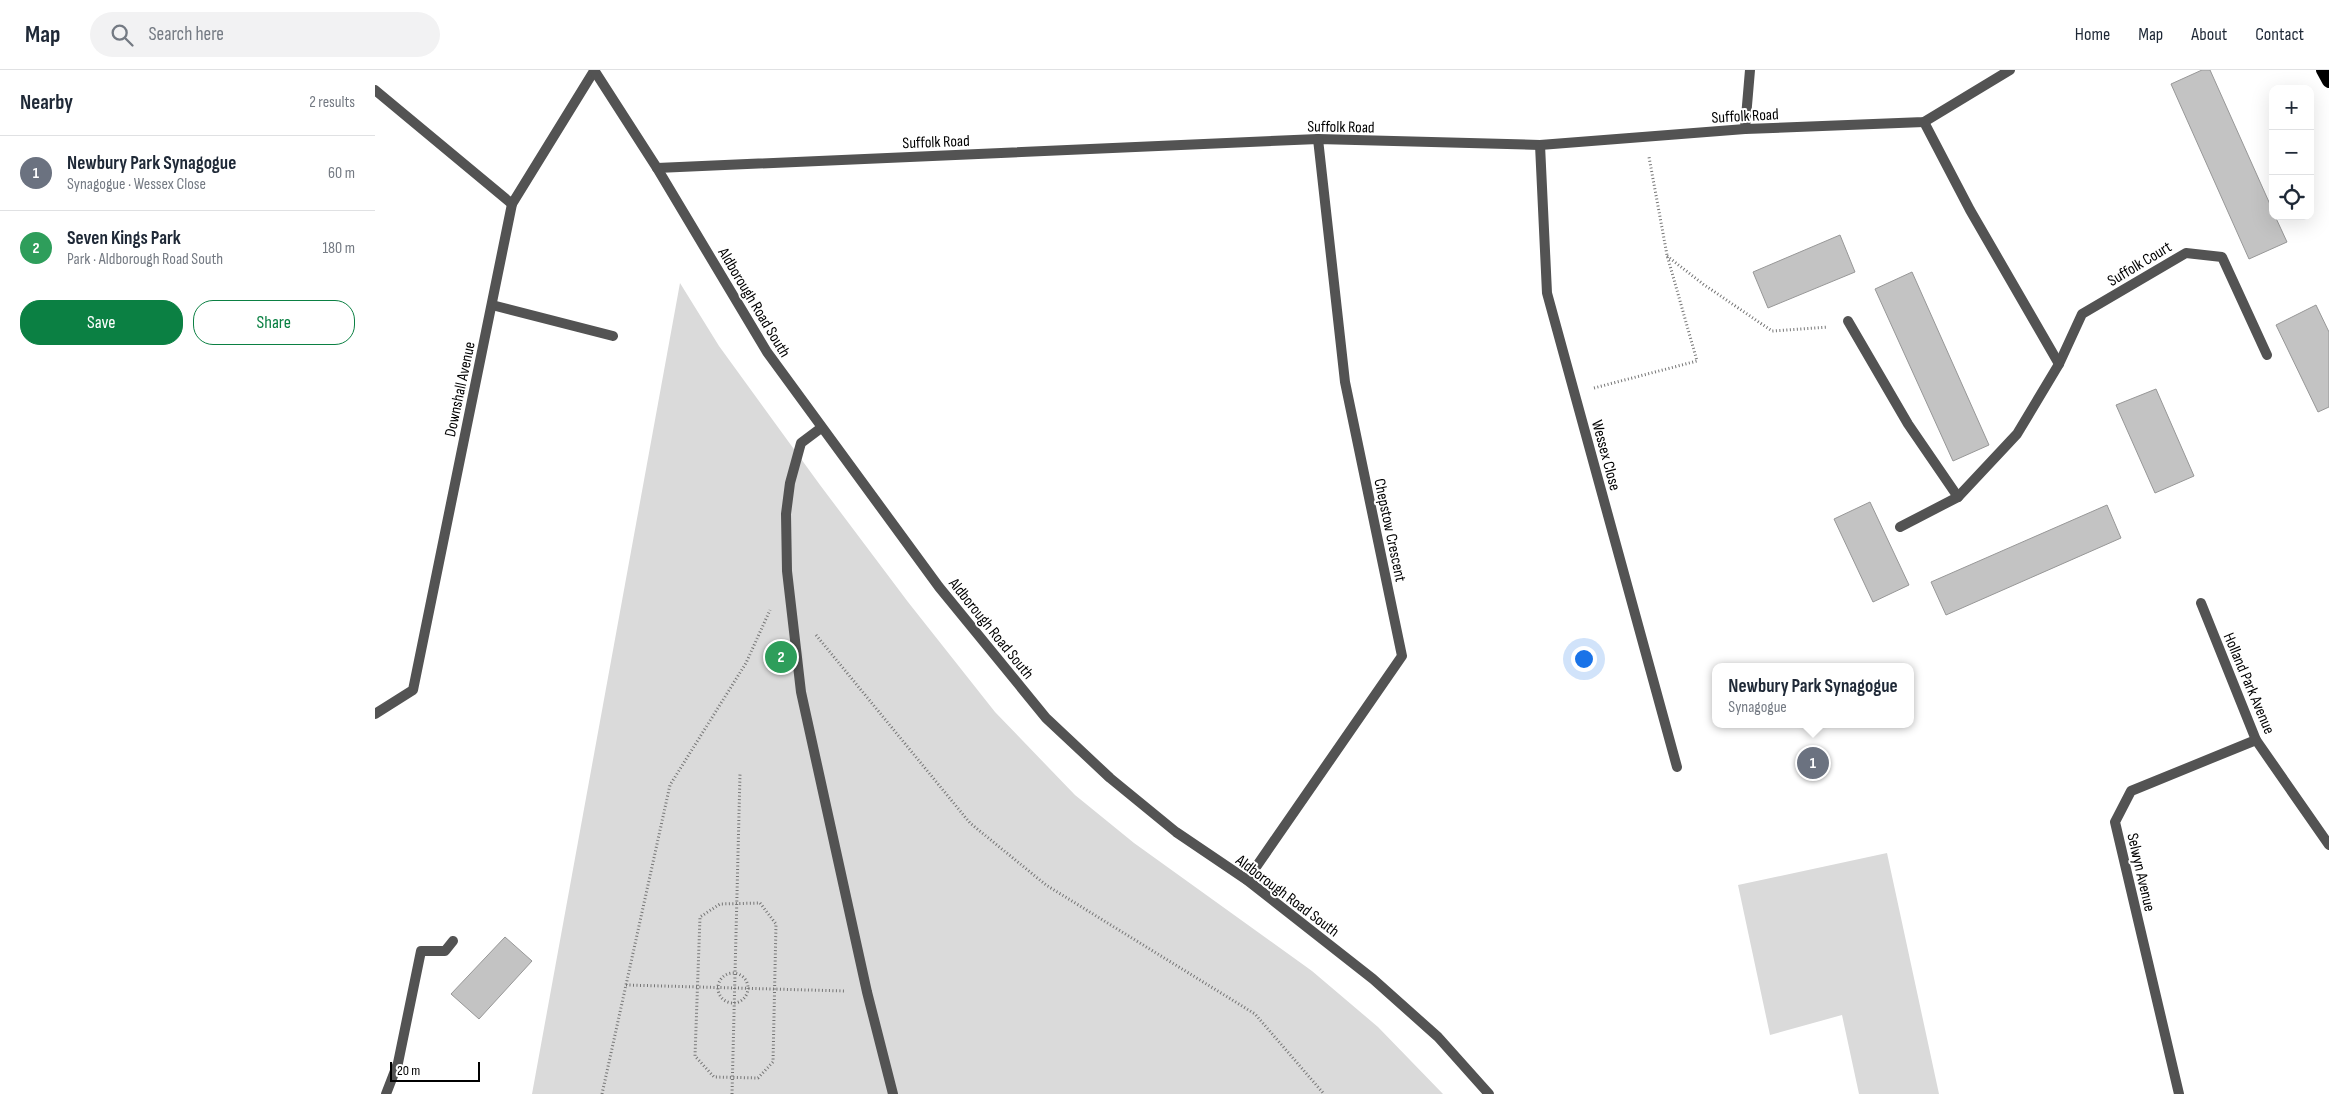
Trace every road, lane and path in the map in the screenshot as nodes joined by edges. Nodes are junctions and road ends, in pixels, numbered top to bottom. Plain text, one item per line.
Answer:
1 (594, 70) edge
2 (1750, 70) edge
3 (2010, 70) edge
4 (2323, 70) edge
5 (2329, 81) edge
6 (375, 90) edge
7 (1924, 122) junction
8 (1745, 130) junction
9 (1645, 137) junction
10 (1318, 139) junction
11 (1540, 145) junction
12 (657, 168) junction
13 (513, 204) junction
14 (1667, 255) junction
15 (492, 305) junction
16 (1849, 323) joint
17 (613, 336) dead end
18 (2267, 355) dead end
19 (2059, 364) junction
20 (1575, 394) junction
21 (821, 428) junction
22 (1958, 497) junction
23 (1900, 528) dead end
24 (2201, 603) dead end
25 (772, 604) dead end
26 (813, 627) dead end
27 (375, 714) edge
28 (2256, 740) junction
29 (1677, 767) dead end
30 (740, 774) dead end
31 (2329, 845) edge
32 (1247, 880) junction
33 (738, 903) junction
34 (453, 941) dead end
35 (735, 974) junction
36 (626, 985) junction
37 (698, 987) junction
38 (718, 988) junction
39 (735, 989) junction
40 (747, 989) junction
41 (774, 990) junction
42 (867, 992) junction
43 (734, 1003) junction
44 (733, 1078) junction
45 (386, 1094) edge
46 (602, 1094) edge
47 (732, 1094) edge
48 (893, 1094) edge
49 (1324, 1094) edge
50 (1489, 1094) edge
51 (2179, 1094) edge

1 - 12 street, Aldborough Road South
1 - 13 street, Downshall Avenue
2 - 8 street
3 - 7 street, Suffolk Road
4 - 5 highway
6 - 13 street
7 - 8 street, Suffolk Road
7 - 19 street
8 - 9 street, Suffolk Road
9 - 11 street, Suffolk Road
9 - 14 path
10 - 11 street, Suffolk Road
10 - 12 street, Suffolk Road
10 - 32 street, Chepstow Crescent
11 - 20 street, Wessex Close
12 - 21 street, Aldborough Road South
13 - 15 street, Downshall Avenue
14 - 16 path
14 - 20 path
15 - 17 street
15 - 27 street, Downshall Avenue
16 - 22 street
18 - 19 street, Suffolk Court
19 - 22 street, Suffolk Court
20 - 29 street, Wessex Close
21 - 32 street, Aldborough Road South
21 - 42 street
22 - 23 street, Suffolk Court
24 - 28 street, Holland Park Avenue
25 - 36 path
26 - 49 path
28 - 31 street, Holland Park Avenue
28 - 51 street, Selwyn Avenue
30 - 33 path
32 - 50 street, Aldborough Road South
33 - 35 path
33 - 37 path
33 - 41 path
34 - 45 street
35 - 38 path
35 - 39 path
35 - 40 path
36 - 37 path
36 - 46 path
37 - 38 path
37 - 44 path
38 - 39 path
38 - 43 path
39 - 40 path
39 - 43 path
40 - 41 path
40 - 43 path
41 - 42 path
41 - 44 path
42 - 48 street
43 - 44 path
44 - 47 path

